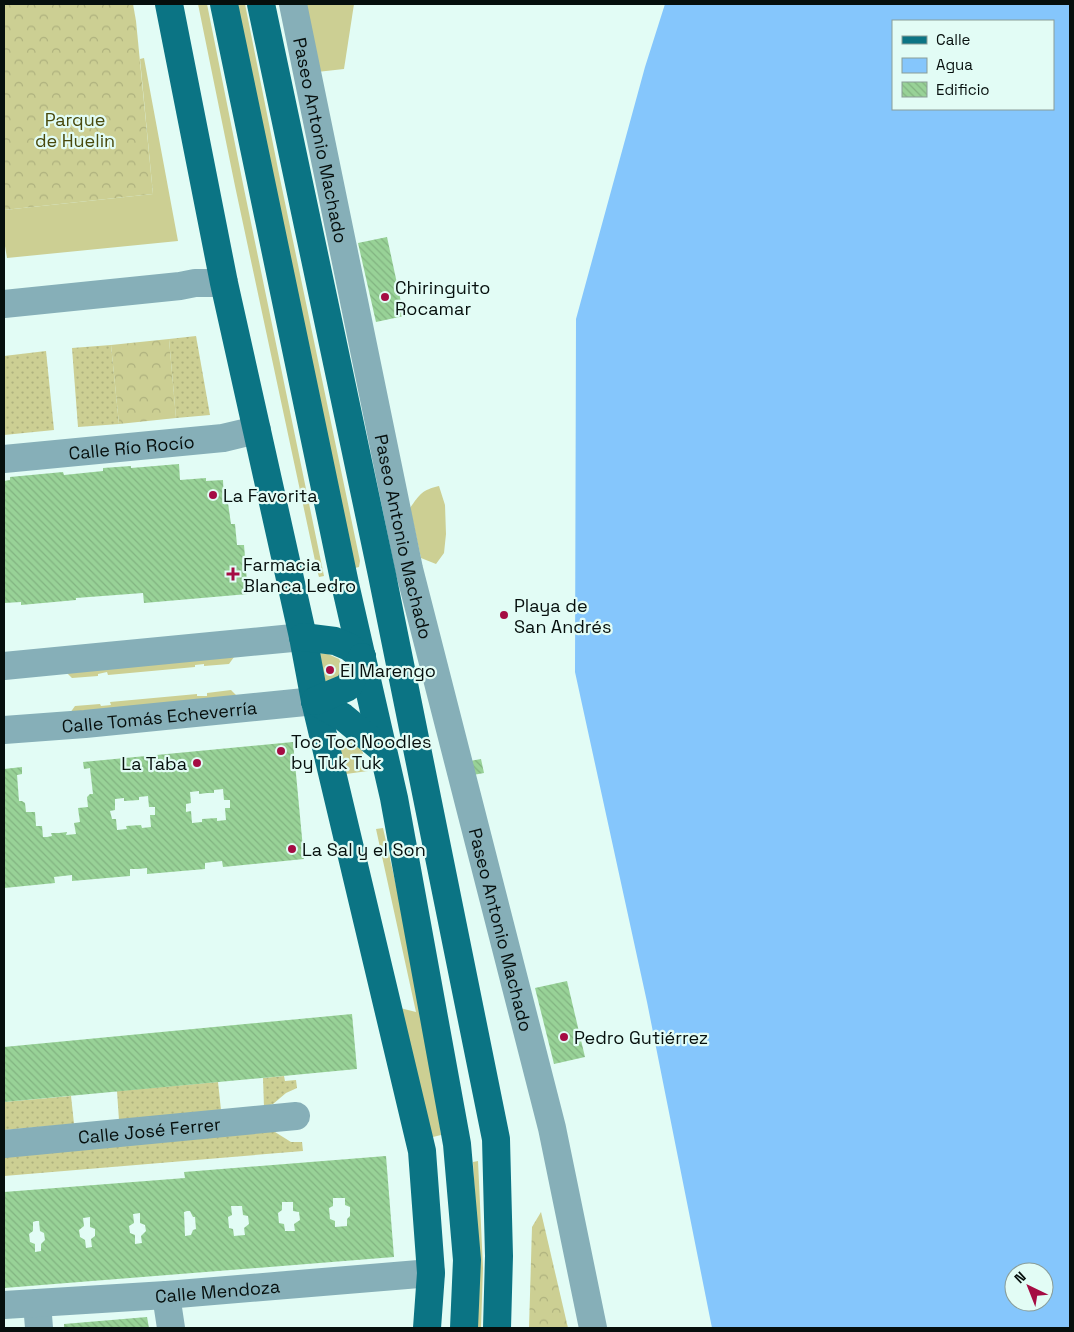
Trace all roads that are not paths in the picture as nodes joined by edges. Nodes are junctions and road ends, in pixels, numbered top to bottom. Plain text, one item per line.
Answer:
1 (169, 4) edge
2 (224, 4) edge
3 (261, 4) edge
4 (293, 4) edge
5 (224, 283) junction
6 (4, 304) edge
7 (257, 430) junction
8 (4, 459) edge
9 (303, 637) junction
10 (396, 648) junction
11 (362, 657) junction
12 (4, 666) edge
13 (315, 701) junction
14 (4, 730) edge
15 (382, 749) junction
16 (296, 1116) dead end
17 (4, 1144) edge
18 (431, 1273) junction
19 (166, 1295) junction
20 (4, 1305) edge
21 (38, 1315) edge
22 (172, 1328) edge
23 (427, 1328) edge
24 (464, 1328) edge
25 (498, 1328) edge
26 (593, 1328) edge

1 - 5 main road
2 - 11 main road
3 - 10 main road, Paseo Antonio Machado
4 - 26 street, Paseo Antonio Machado
5 - 6 street
5 - 7 main road
7 - 8 street, Calle Río Rocío
7 - 9 main road
9 - 11 main road
9 - 12 street
9 - 13 main road
10 - 11 main road
10 - 25 main road, Paseo Antonio Machado
11 - 13 main road
11 - 15 main road
13 - 14 street, Calle Tomás Echeverría
13 - 15 main road
13 - 18 main road
15 - 24 main road
16 - 17 street, Calle José Ferrer
18 - 19 street, Calle Mendoza
18 - 23 main road
19 - 21 street, Calle Mendoza
19 - 22 street
20 - 21 street, Calle Mendoza

